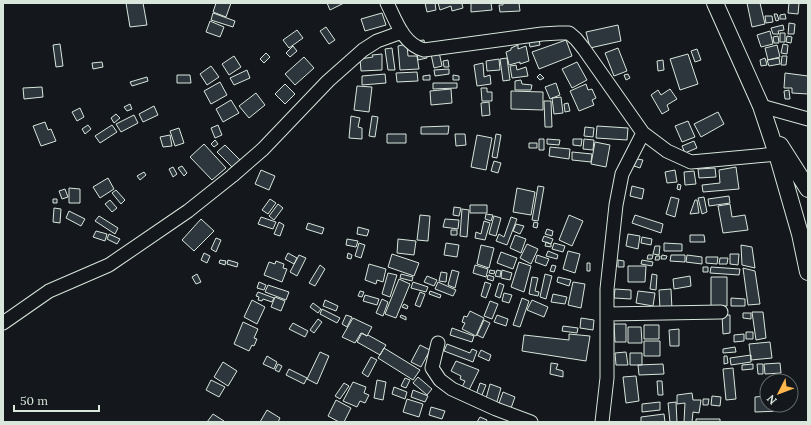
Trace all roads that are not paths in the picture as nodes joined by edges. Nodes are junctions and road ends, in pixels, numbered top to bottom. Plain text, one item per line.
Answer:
1 (387, 3) edge
2 (715, 3) edge
3 (402, 32) junction
4 (761, 106) junction
5 (808, 119) edge
6 (768, 128) junction
7 (643, 133) junction
8 (777, 154) junction
9 (808, 189) edge
10 (808, 272) edge
11 (721, 312) dead end
12 (608, 314) junction
13 (3, 323) edge
14 (438, 343) dead end
15 (531, 422) edge
16 (602, 422) edge

1 - 3 street
2 - 4 main road
3 - 7 street
3 - 13 street
4 - 5 street
4 - 6 main road
6 - 8 main road
6 - 9 main road
7 - 8 street
7 - 12 street
8 - 10 main road
11 - 12 street
12 - 16 street
14 - 15 street

